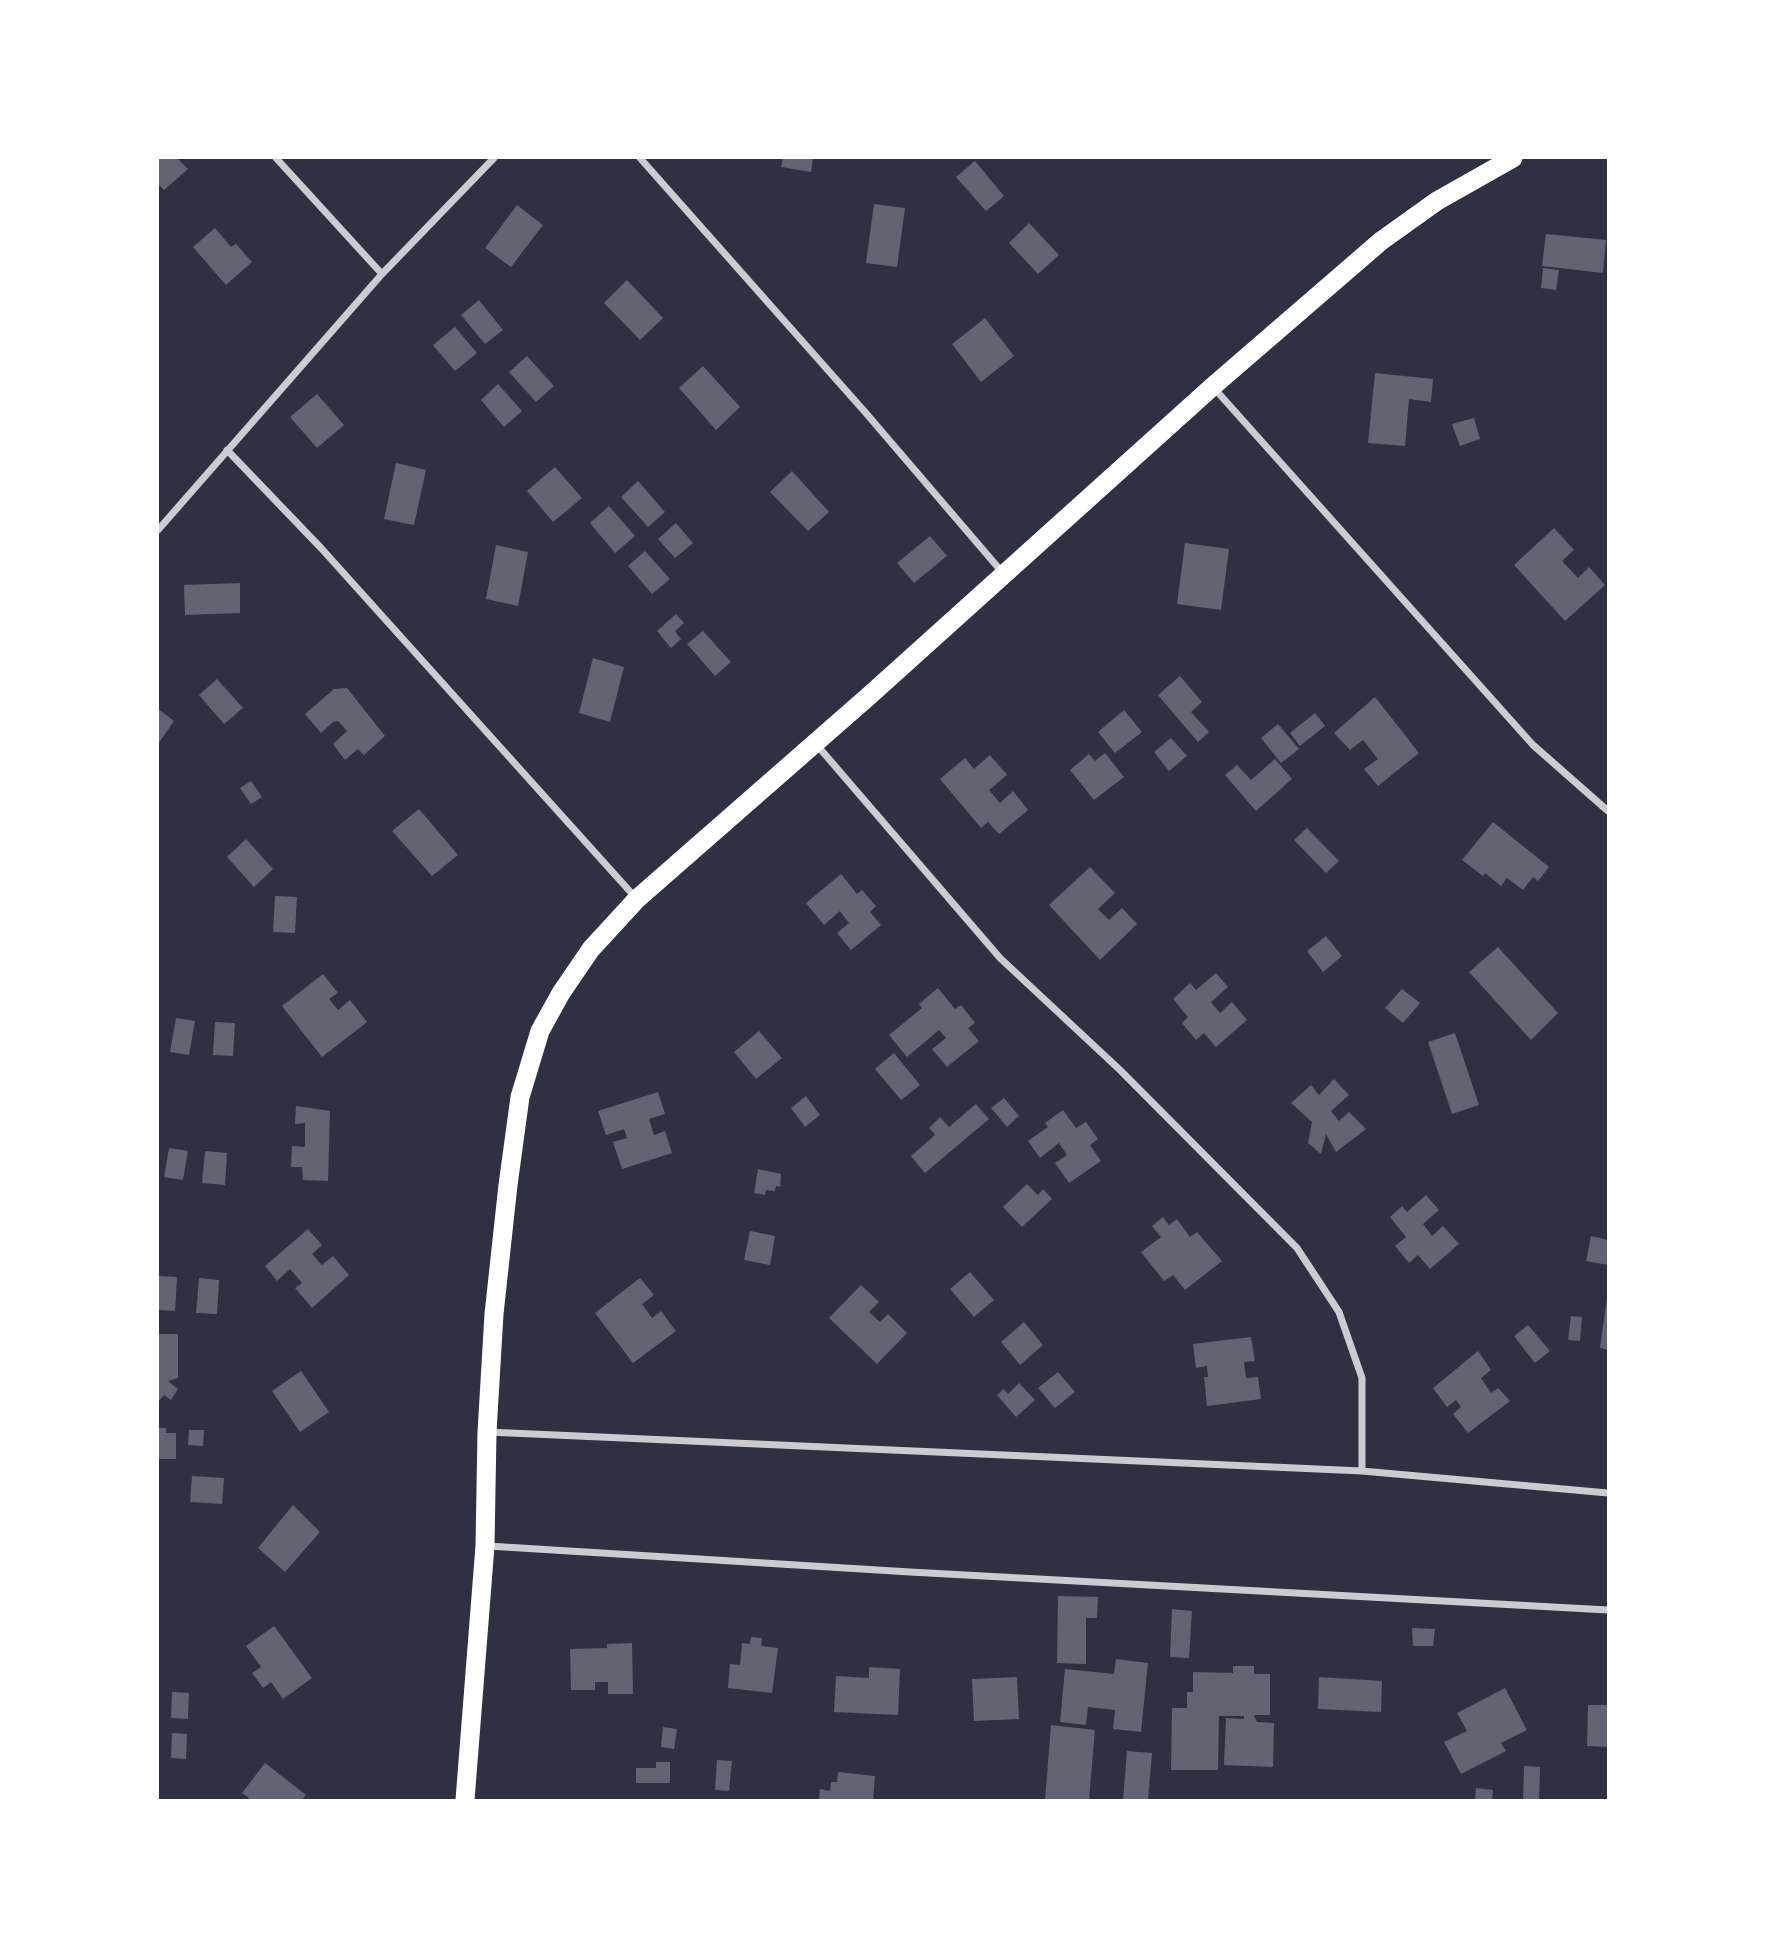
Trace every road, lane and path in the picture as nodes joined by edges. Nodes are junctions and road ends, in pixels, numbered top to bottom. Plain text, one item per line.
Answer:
1 (276, 158) edge
2 (494, 158) edge
3 (640, 158) edge
4 (1509, 159) edge
5 (382, 274) junction
6 (1212, 387) junction
7 (228, 450) junction
8 (158, 530) edge
9 (1005, 575) junction
10 (814, 742) junction
11 (1608, 811) edge
12 (637, 899) junction
13 (487, 1432) junction
14 (1363, 1471) junction
15 (1608, 1493) edge
16 (485, 1546) junction
17 (1608, 1610) edge
18 (465, 1801) edge

1 - 5 street
2 - 5 street
3 - 9 street
4 - 6 highway
5 - 7 street
6 - 9 highway
6 - 11 street
7 - 8 street
7 - 12 street
9 - 10 highway
10 - 12 highway
10 - 14 street
12 - 13 highway
13 - 14 street
13 - 16 highway
14 - 15 street
16 - 17 street
16 - 18 highway

